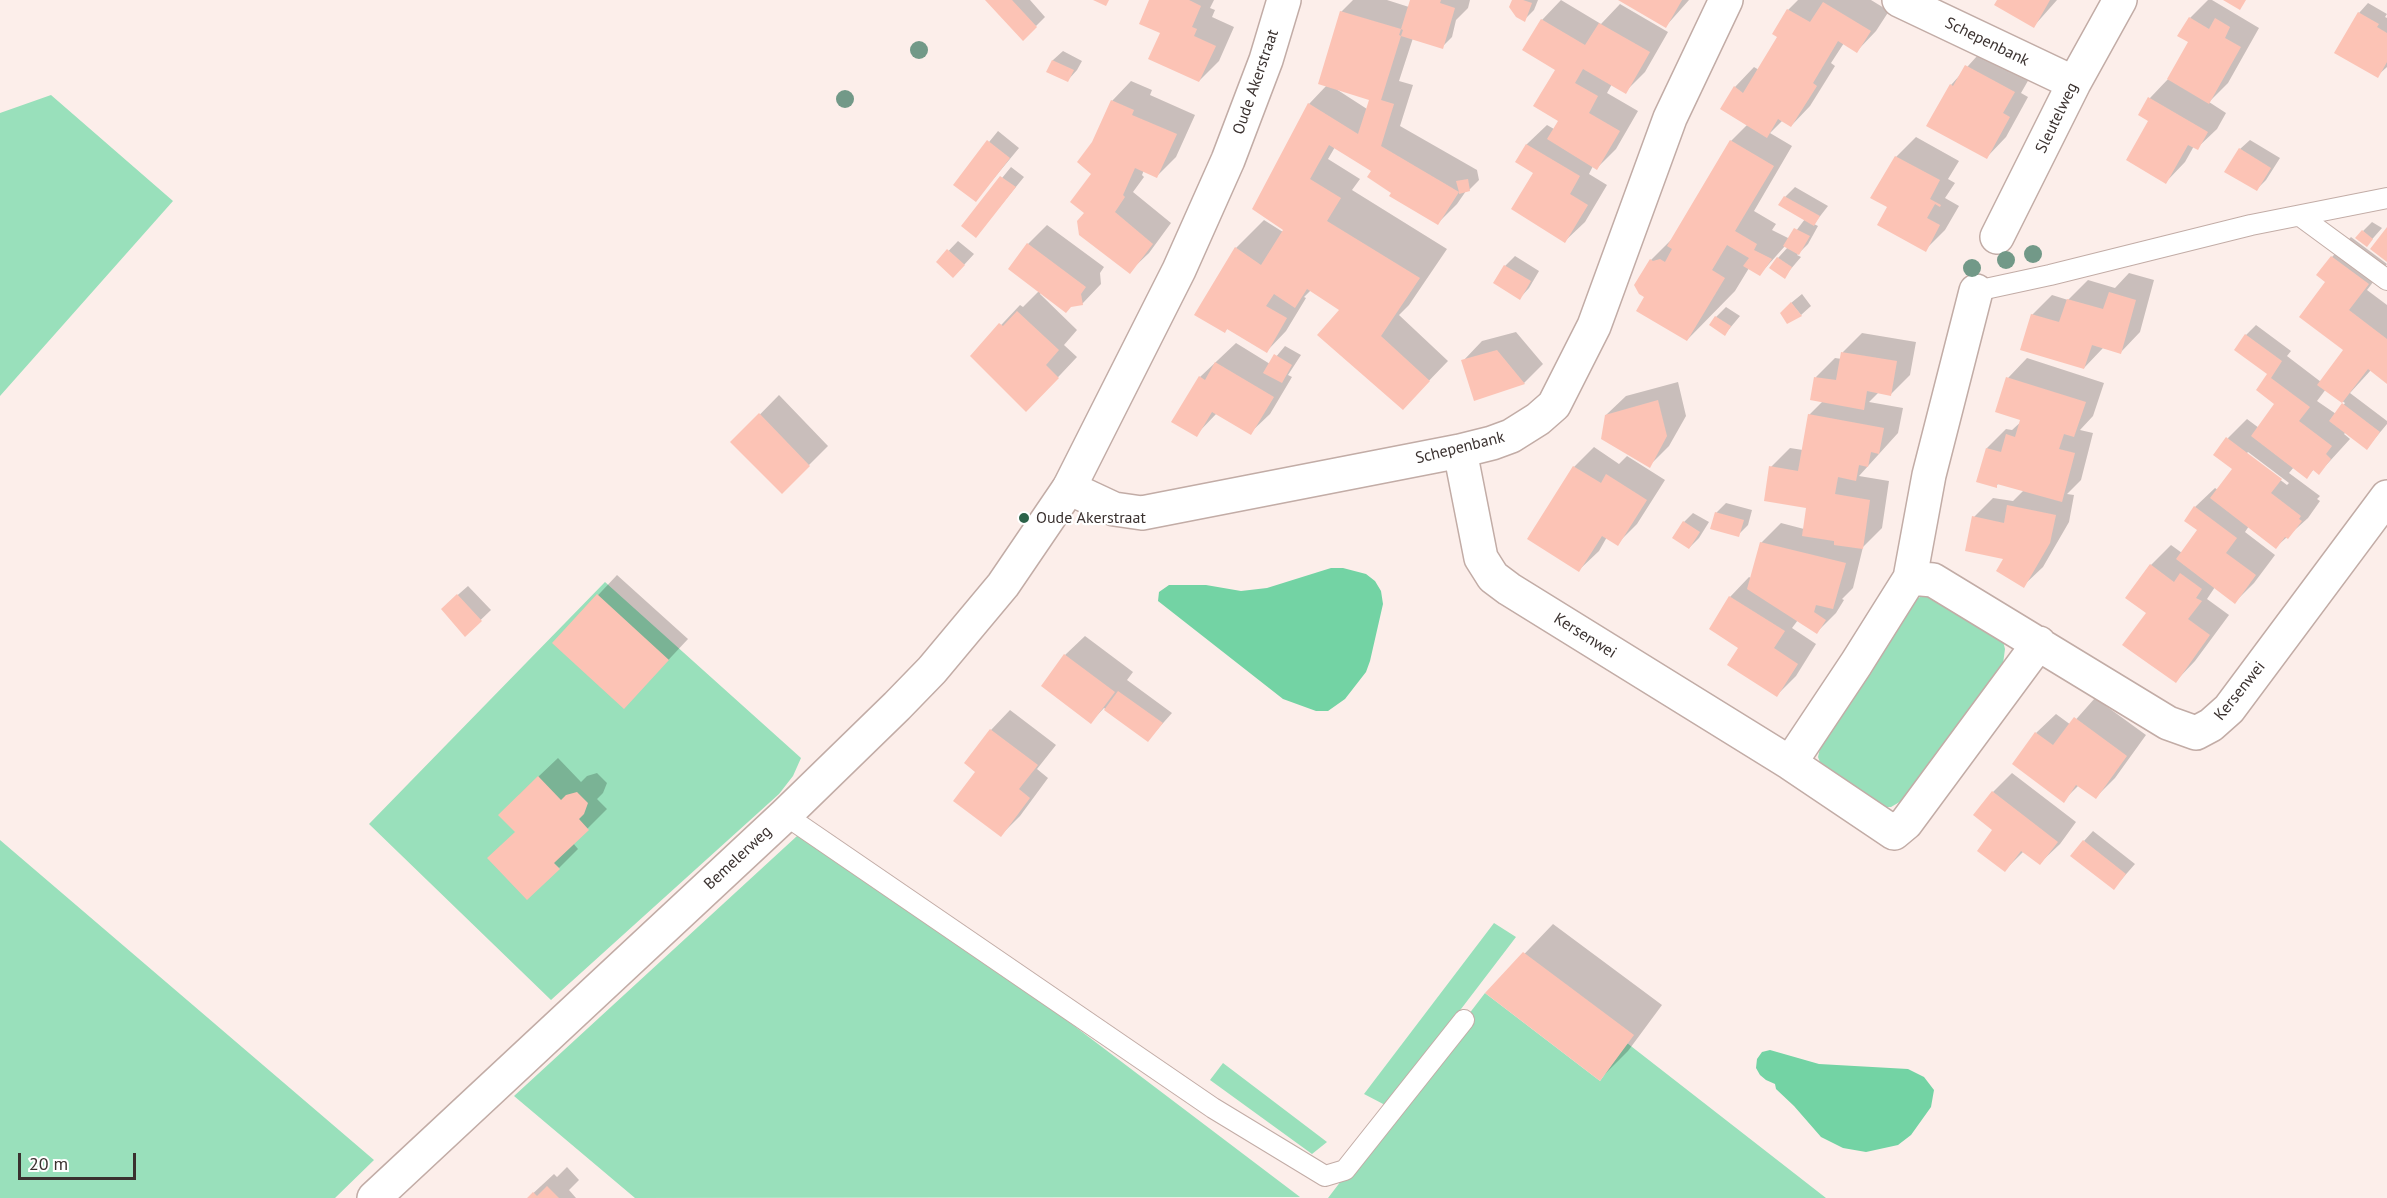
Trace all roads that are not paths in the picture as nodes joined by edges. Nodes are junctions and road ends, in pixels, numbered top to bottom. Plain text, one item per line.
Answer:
1 (1284, 0) edge
2 (1726, 0) edge
3 (1899, 0) edge
4 (2120, 0) edge
5 (2074, 83) junction
6 (2387, 198) edge
7 (2300, 216) junction
8 (1997, 237) dead end
9 (2387, 280) edge
10 (1976, 291) joint
11 (1460, 451) junction
12 (1069, 488) junction
13 (2387, 497) edge
14 (1910, 578) junction
15 (2039, 643) junction
16 (1790, 763) junction
17 (785, 814) junction
18 (1464, 1020) dead end
19 (374, 1198) edge

1 - 12 street, Oude Akerstraat
2 - 11 street, Schepenbank
3 - 5 street, Schepenbank
4 - 5 street, Sleutelweg
5 - 8 street, Sleutelweg
6 - 7 lane
7 - 9 lane
7 - 10 lane
10 - 14 street
11 - 12 street, Schepenbank
11 - 16 street, Kersenwei
12 - 17 street, Bemelerweg
13 - 15 street, Kersenwei
14 - 15 street, Kersenwei
14 - 16 street
15 - 16 street, Kersenwei
17 - 18 lane
17 - 19 street, Bemelerweg

